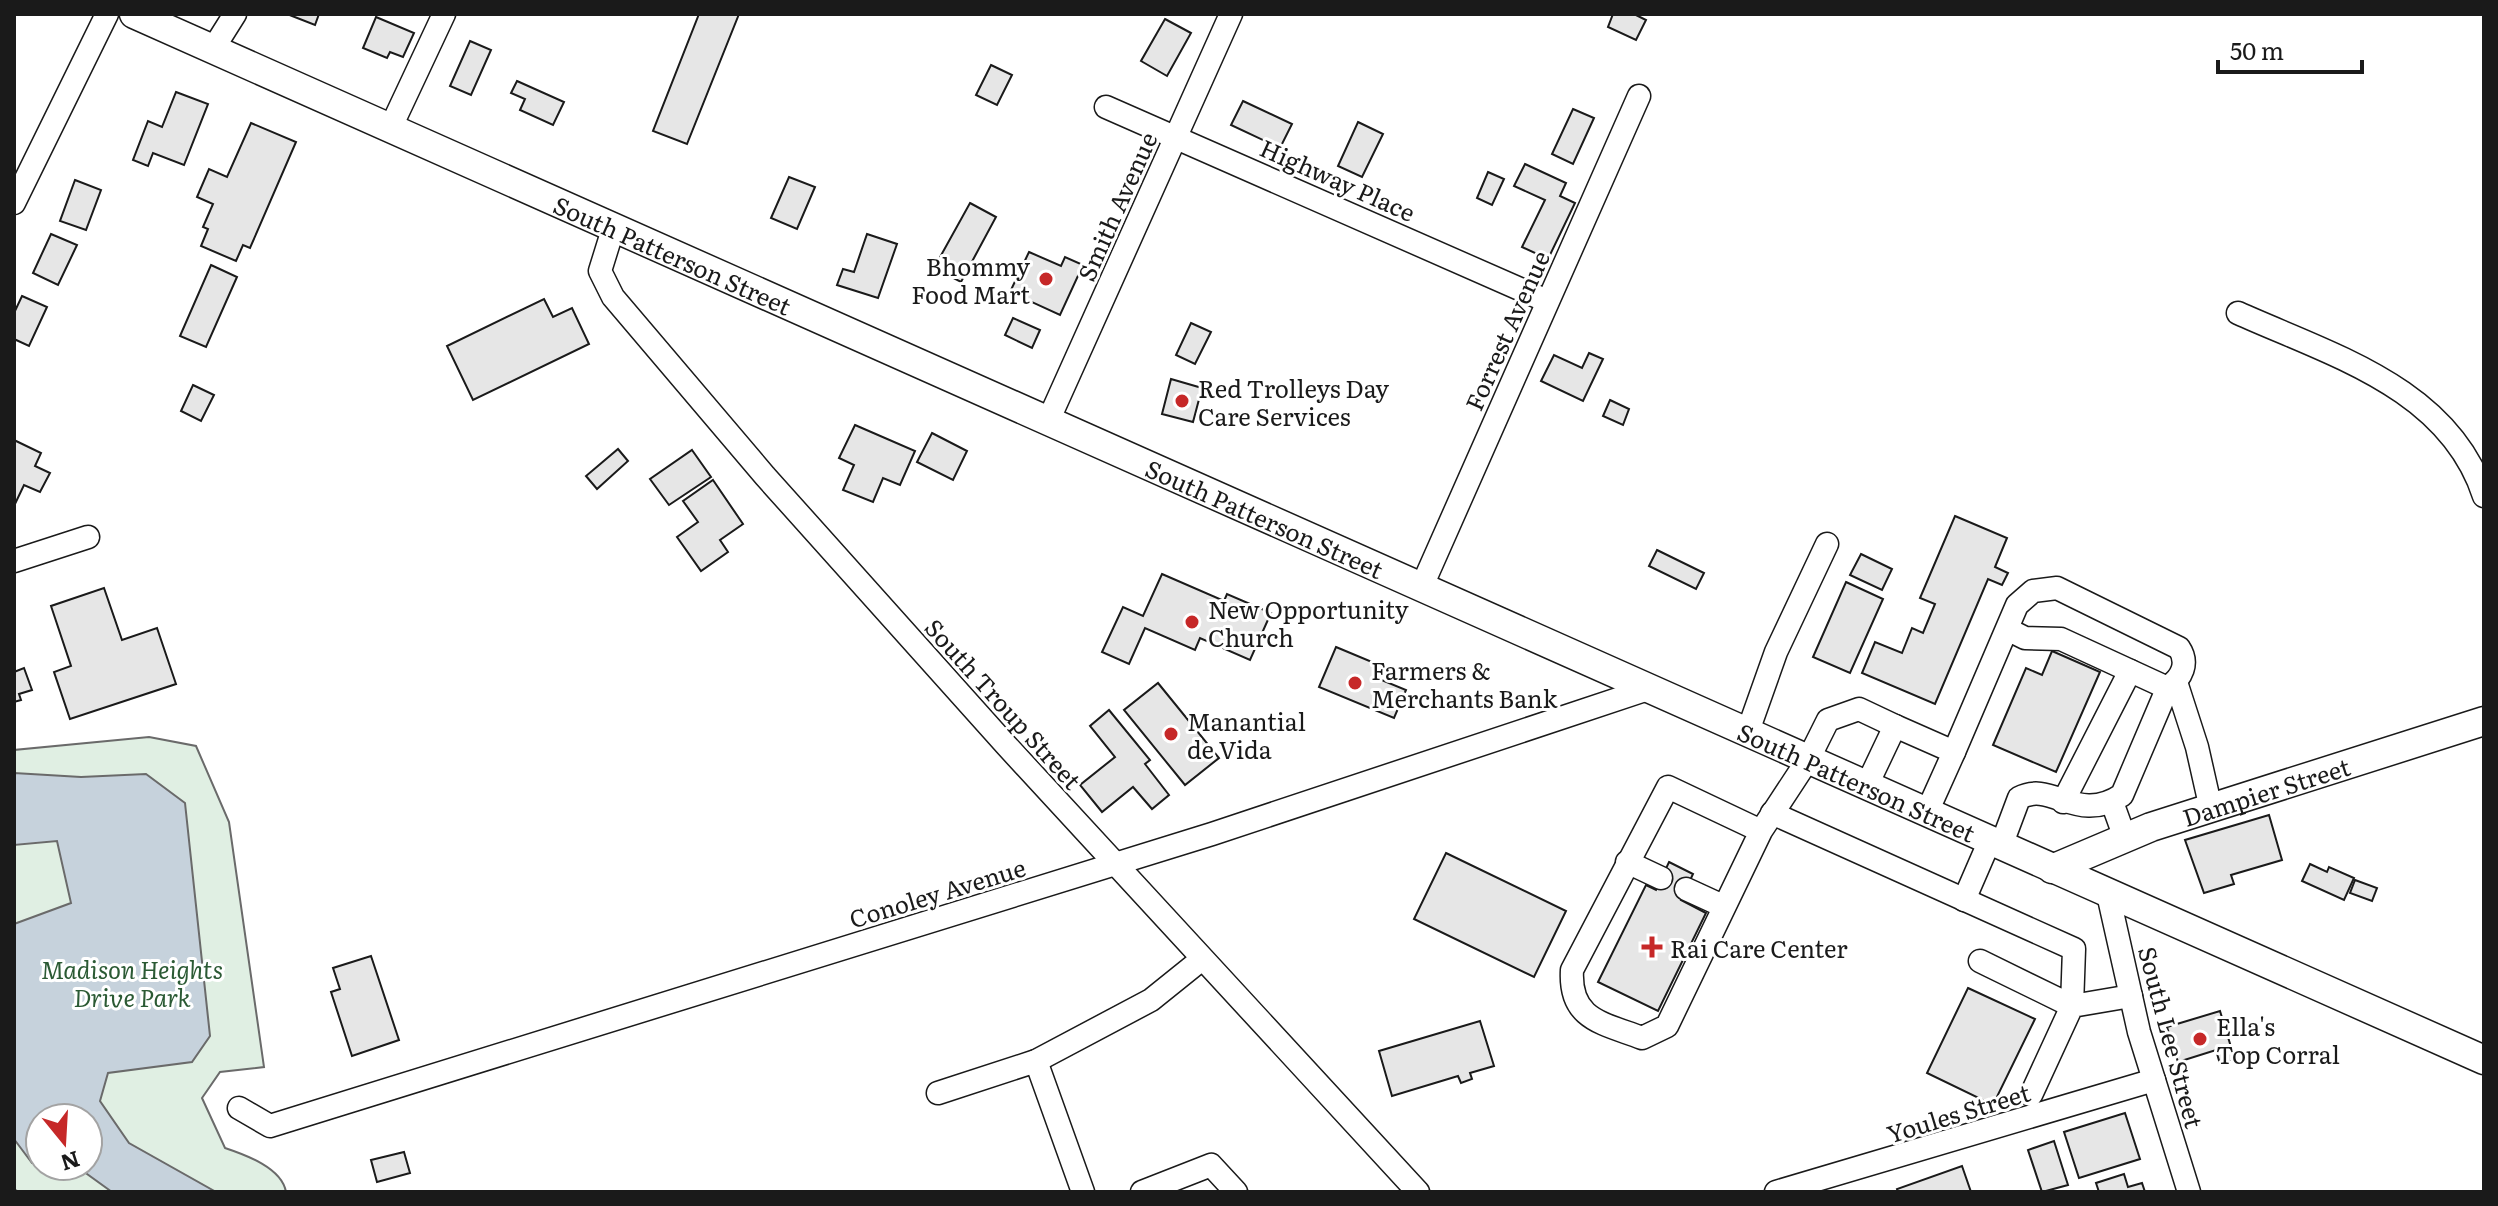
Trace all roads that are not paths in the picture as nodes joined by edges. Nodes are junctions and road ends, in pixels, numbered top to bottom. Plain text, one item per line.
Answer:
1 (107, 14) edge
2 (235, 14) edge
3 (444, 14) edge
4 (1231, 14) edge
5 (152, 18) edge
6 (213, 49) junction
7 (1639, 96) dead end
8 (1106, 107) dead end
9 (390, 129) junction
10 (1176, 135) junction
11 (14, 203) edge
12 (614, 226) junction
13 (1547, 301) junction
14 (2238, 313) dead end
15 (1049, 419) junction
16 (2484, 496) edge
17 (88, 537) dead end
18 (1827, 544) dead end
19 (14, 561) edge
20 (1422, 586) junction
21 (2007, 629) junction
22 (2130, 671) junction
23 (2172, 685) junction
24 (1651, 688) junction
25 (2484, 721) edge
26 (1895, 726) junction
27 (1748, 731) junction
28 (1954, 752) junction
29 (1809, 758) junction
30 (1867, 785) junction
31 (2063, 802) junction
32 (2112, 802) junction
33 (2211, 809) junction
34 (1927, 812) junction
35 (1767, 822) junction
36 (2125, 838) junction
37 (1996, 843) junction
38 (1627, 862) junction
39 (1116, 863) junction
40 (2052, 869) junction
41 (1661, 878) dead end
42 (1686, 889) dead end
43 (2108, 894) junction
44 (1964, 900) junction
45 (1723, 906) junction
46 (1202, 959) junction
47 (1980, 961) dead end
48 (2131, 996) junction
49 (2072, 1006) junction
50 (2484, 1060) edge
51 (1036, 1061) junction
52 (2154, 1080) junction
53 (938, 1093) dead end
54 (2031, 1095) dead end
55 (239, 1108) dead end
56 (1083, 1192) edge
57 (1142, 1192) edge
58 (1236, 1192) edge
59 (1418, 1192) edge
60 (1776, 1192) edge
61 (2189, 1192) edge

1 - 11 street
2 - 6 street
3 - 9 street
4 - 10 street, Smith Avenue
5 - 6 main road, South Patterson Street
6 - 9 main road, South Patterson Street
7 - 13 street, Forrest Avenue
8 - 10 street, Highway Place
9 - 12 main road, South Patterson Street
10 - 13 street, Highway Place
10 - 15 street, Smith Avenue
12 - 15 main road, South Patterson Street
12 - 39 street, South Troup Street
13 - 20 street, Forrest Avenue
14 - 16 street
15 - 20 main road, South Patterson Street
17 - 19 street
18 - 27 street
20 - 24 main road, South Patterson Street
21 - 22 street
21 - 23 street
21 - 28 street
22 - 23 street
22 - 31 street
23 - 32 street
23 - 33 street
24 - 27 main road, South Patterson Street
24 - 39 street, Conoley Avenue
25 - 33 main road, Dampier Street
26 - 28 street
26 - 29 street
26 - 30 street
27 - 29 main road, South Patterson Street
28 - 34 street
29 - 30 main road, South Patterson Street
29 - 35 street
30 - 34 main road, South Patterson Street
31 - 32 street
31 - 37 street
32 - 36 street
33 - 36 main road, Dampier Street
34 - 37 main road, South Patterson Street
35 - 38 street
35 - 44 street
35 - 45 street
36 - 40 main road, Dampier Street
37 - 40 main road, South Patterson Street
37 - 44 street
38 - 41 street
38 - 45 street
39 - 46 street, South Troup Street
39 - 55 street, Conoley Avenue
40 - 43 main road, South Patterson Street
42 - 45 street
43 - 48 street, South Lee Street
43 - 50 main road, South Patterson Street
44 - 49 street
46 - 51 street
46 - 59 street, South Troup Street
47 - 49 street
48 - 49 street
48 - 52 street, South Lee Street
49 - 54 street
51 - 53 street
51 - 56 street
52 - 60 street, Youles Street
52 - 61 street, South Lee Street
57 - 58 street

